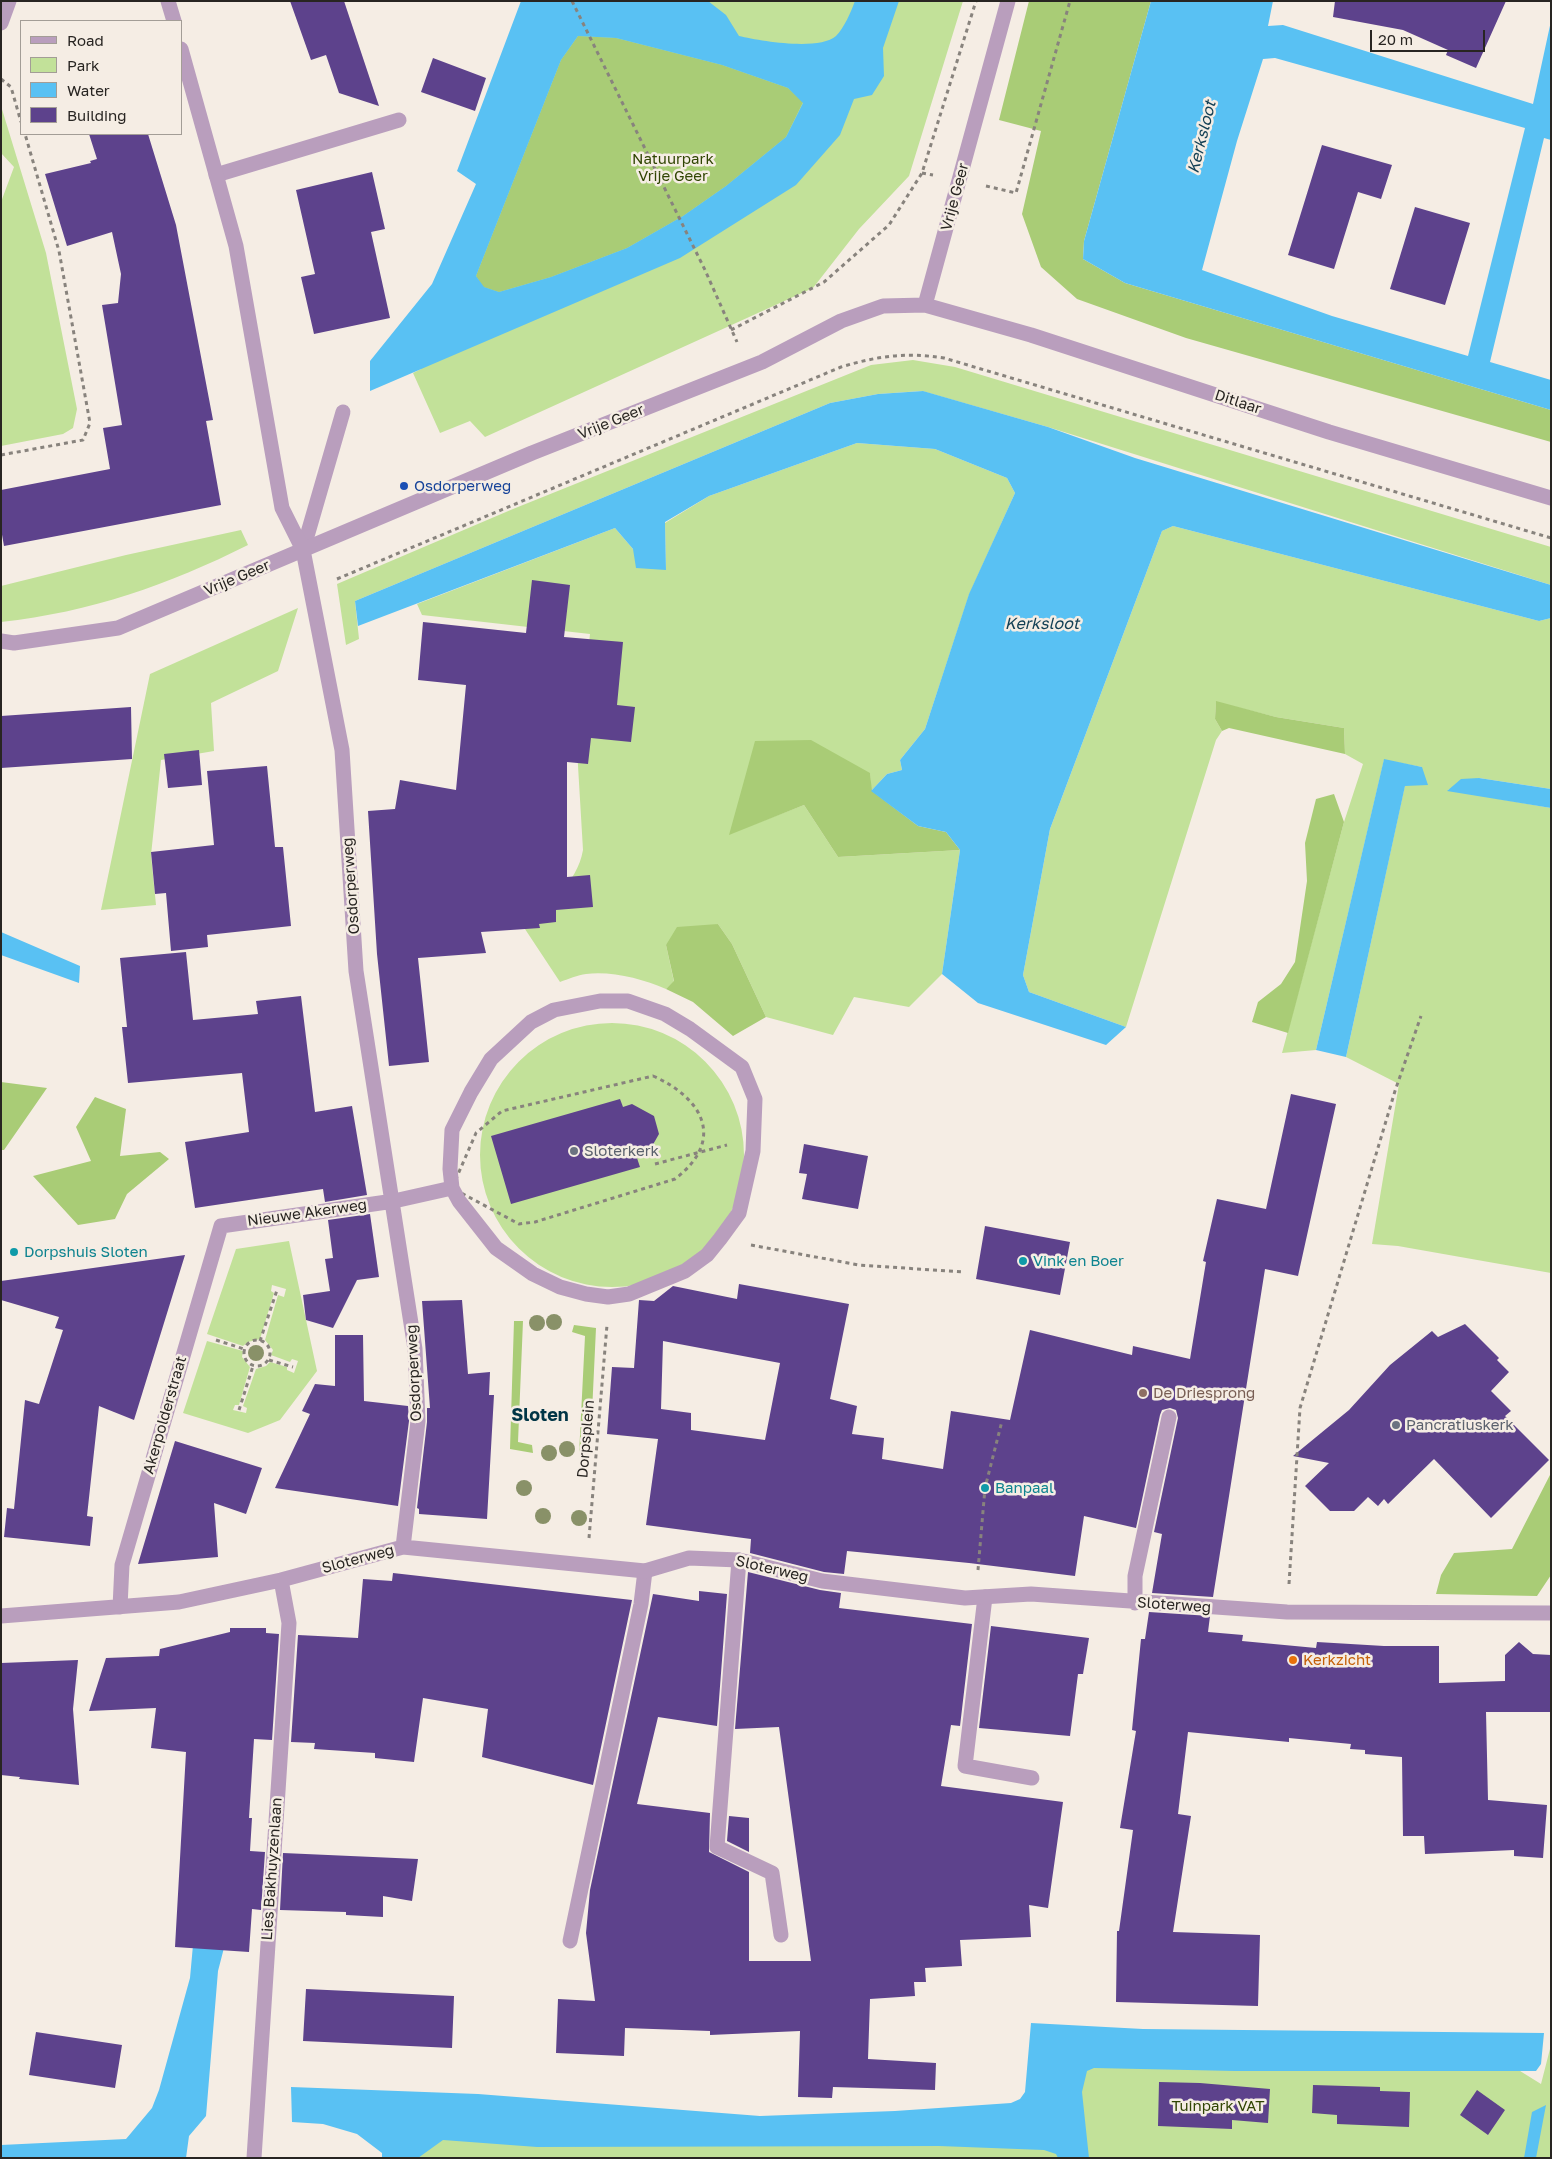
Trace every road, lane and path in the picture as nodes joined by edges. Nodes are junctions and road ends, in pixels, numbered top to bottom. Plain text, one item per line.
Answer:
1 (9, 1) edge
2 (168, 1) edge
3 (572, 1) edge
4 (976, 1) edge
5 (1008, 1) edge
6 (1070, 1) edge
7 (174, 20) edge
8 (1, 23) edge
9 (182, 53) edge
10 (1, 79) edge
11 (20, 118) edge
12 (399, 120) dead end
13 (25, 135) edge
14 (922, 173) junction
15 (216, 175) junction
16 (960, 181) junction
17 (925, 305) junction
18 (731, 330) junction
19 (751, 367) junction
20 (343, 412) dead end
21 (1, 455) edge
22 (1551, 498) edge
23 (1551, 538) edge
24 (303, 550) junction
25 (311, 590) junction
26 (1, 642) edge
27 (1421, 1016) dead end
28 (754, 1138) junction
29 (700, 1151) junction
30 (655, 1164) dead end
31 (452, 1188) junction
32 (394, 1200) junction
33 (221, 1226) joint
34 (720, 1239) junction
35 (964, 1272) dead end
36 (277, 1290) dead end
37 (607, 1324) dead end
38 (260, 1341) junction
39 (269, 1360) junction
40 (253, 1366) junction
41 (293, 1367) dead end
42 (239, 1410) dead end
43 (1169, 1417) dead end
44 (1002, 1421) dead end
45 (403, 1547) junction
46 (739, 1560) junction
47 (586, 1565) junction
48 (645, 1571) junction
49 (281, 1580) junction
50 (985, 1597) junction
51 (1135, 1603) junction
52 (120, 1607) junction
53 (1287, 1612) junction
54 (1551, 1613) edge
55 (1, 1616) edge
56 (1032, 1778) dead end
57 (781, 1935) dead end
58 (570, 1941) dead end
59 (254, 2158) edge

1 - 8 street
2 - 7 street
3 - 18 path
4 - 14 path
5 - 16 street, Vrije Geer
6 - 16 path
9 - 15 street, Osdorperweg
10 - 11 path
12 - 15 street
13 - 21 path
14 - 16 path
14 - 18 path
15 - 24 street, Osdorperweg
16 - 17 street, Vrije Geer
17 - 19 street, Vrije Geer
17 - 22 street, Ditlaar
18 - 19 path
19 - 24 street, Vrije Geer
20 - 24 street
23 - 25 path
24 - 25 street, Osdorperweg
24 - 26 street, Vrije Geer
25 - 32 street, Osdorperweg
27 - 53 path
28 - 29 path
28 - 31 street
28 - 34 street
29 - 30 path
29 - 31 path
29 - 31 path
31 - 32 street
31 - 34 street
32 - 33 street, Nieuwe Akerweg
32 - 45 street, Osdorperweg
33 - 52 street, Akerpolderstraat
34 - 35 path
36 - 38 path
37 - 47 path, Dorpsplein
38 - 39 path
38 - 40 path
39 - 40 path
39 - 41 path
40 - 42 path
43 - 51 street
44 - 50 path
45 - 47 street, Sloterweg
45 - 49 street, Sloterweg
46 - 48 street, Sloterweg
46 - 50 street, Sloterweg
46 - 57 street
47 - 48 street, Sloterweg
48 - 58 street
49 - 52 street, Sloterweg
49 - 59 street, Lies Bakhuyzenlaan
50 - 51 street, Sloterweg
50 - 56 street
51 - 53 street, Sloterweg
52 - 55 street, Sloterweg
53 - 54 street, Sloterweg

